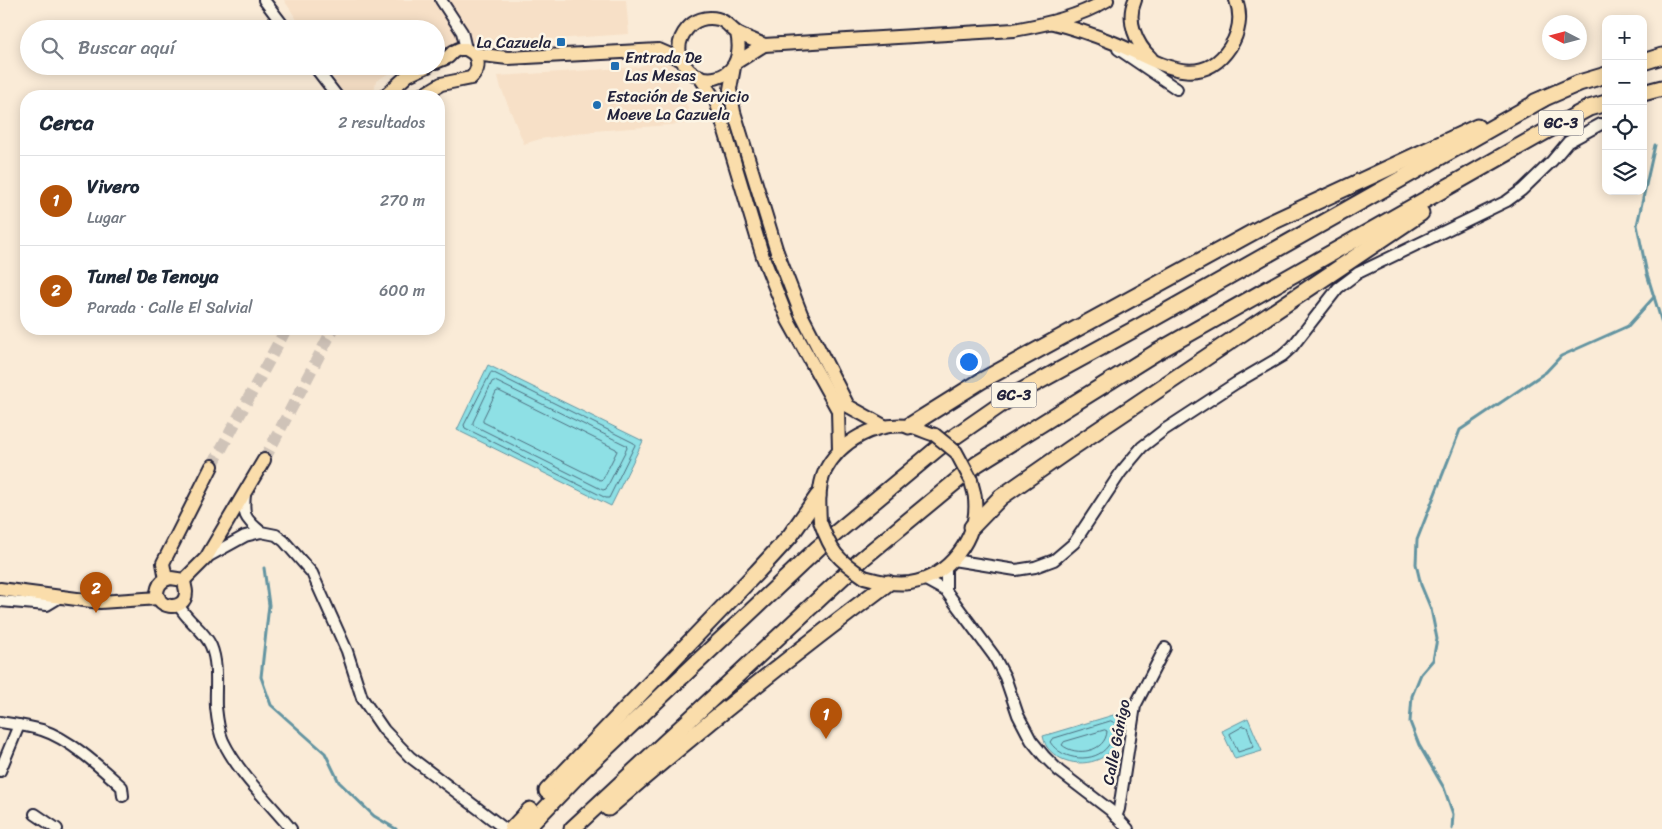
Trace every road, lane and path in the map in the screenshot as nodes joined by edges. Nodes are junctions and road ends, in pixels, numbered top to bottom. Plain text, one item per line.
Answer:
1 (264, 0) edge
2 (441, 0) edge
3 (1108, 0) edge
4 (1135, 0) edge
5 (1236, 0) edge
6 (279, 20) edge
7 (1053, 23) junction
8 (737, 33) junction
9 (681, 38) junction
10 (1100, 38) junction
11 (764, 44) junction
12 (658, 50) junction
13 (470, 52) junction
14 (1662, 56) edge
15 (448, 57) junction
16 (445, 58) edge
17 (508, 58) junction
18 (682, 60) junction
19 (1647, 61) edge
20 (1154, 62) junction
21 (735, 64) junction
22 (1168, 68) junction
23 (478, 69) junction
24 (321, 75) edge
25 (408, 75) edge
26 (1602, 75) edge
27 (699, 76) junction
28 (460, 80) junction
29 (1662, 88) edge
30 (332, 90) edge
31 (392, 90) edge
32 (431, 90) edge
33 (1647, 92) edge
34 (1543, 99) junction
35 (1602, 104) edge
36 (1601, 124) dead end
37 (1518, 148) junction
38 (884, 426) junction
39 (909, 426) junction
40 (840, 450) junction
41 (264, 460) tunnel mouth
42 (212, 466) tunnel mouth
43 (245, 492) junction
44 (818, 496) junction
45 (972, 527) junction
46 (261, 532) junction
47 (963, 547) junction
48 (206, 558) junction
49 (950, 563) junction
50 (978, 564) junction
51 (166, 579) junction
52 (924, 579) junction
53 (184, 580) junction
54 (888, 583) junction
55 (0, 589) edge
56 (946, 591) junction
57 (62, 596) junction
58 (159, 598) junction
59 (0, 601) edge
60 (179, 605) junction
61 (1165, 648) dead end
62 (0, 722) edge
63 (19, 725) junction
64 (0, 771) edge
65 (553, 792) junction
66 (123, 796) dead end
67 (35, 814) dead end
68 (1116, 817) junction
69 (589, 820) edge
70 (57, 829) edge
71 (291, 829) edge
72 (505, 829) edge
73 (512, 829) edge
74 (526, 829) edge
75 (572, 829) edge
76 (1128, 829) edge

1 - 6 street
2 - 13 street
3 - 7 main road
4 - 20 main road
5 - 22 main road
7 - 10 main road
7 - 11 main road
8 - 9 main road
8 - 11 main road
8 - 21 main road
9 - 12 main road
9 - 18 main road
10 - 20 main road
10 - 22 street
11 - 21 main road
12 - 17 main road
12 - 18 main road
13 - 15 main road
13 - 17 main road
13 - 23 main road
14 - 19 highway
15 - 16 main road
15 - 28 main road
17 - 23 main road
18 - 27 main road
20 - 22 main road
21 - 27 main road
21 - 38 main road
23 - 28 main road
24 - 30 street
25 - 31 main road
26 - 34 highway, GC-3
27 - 40 main road
28 - 32 main road
29 - 33 highway
34 - 39 highway
34 - 65 highway, GC-3
35 - 37 highway, GC-3
36 - 50 street
37 - 45 highway
37 - 69 highway, GC-3
38 - 39 main road
38 - 40 main road
39 - 45 main road, bridge
40 - 44 main road
41 - 43 main road
42 - 51 main road
43 - 46 street
43 - 48 main road
44 - 54 main road, bridge
44 - 65 highway
45 - 47 main road
46 - 48 street
46 - 72 street
47 - 49 main road
47 - 50 street
48 - 53 main road
49 - 50 street
49 - 52 main road
49 - 56 street
51 - 53 main road
51 - 58 main road
52 - 54 main road
52 - 56 street
53 - 60 main road
54 - 69 highway
55 - 57 main road
56 - 68 street
57 - 58 main road
57 - 59 street
58 - 60 main road
60 - 71 street
61 - 68 street, Calle Gánigo
62 - 63 street
63 - 64 street
63 - 66 street
65 - 73 highway
65 - 74 highway, GC-3
67 - 70 street
68 - 76 street
69 - 75 highway, GC-3

